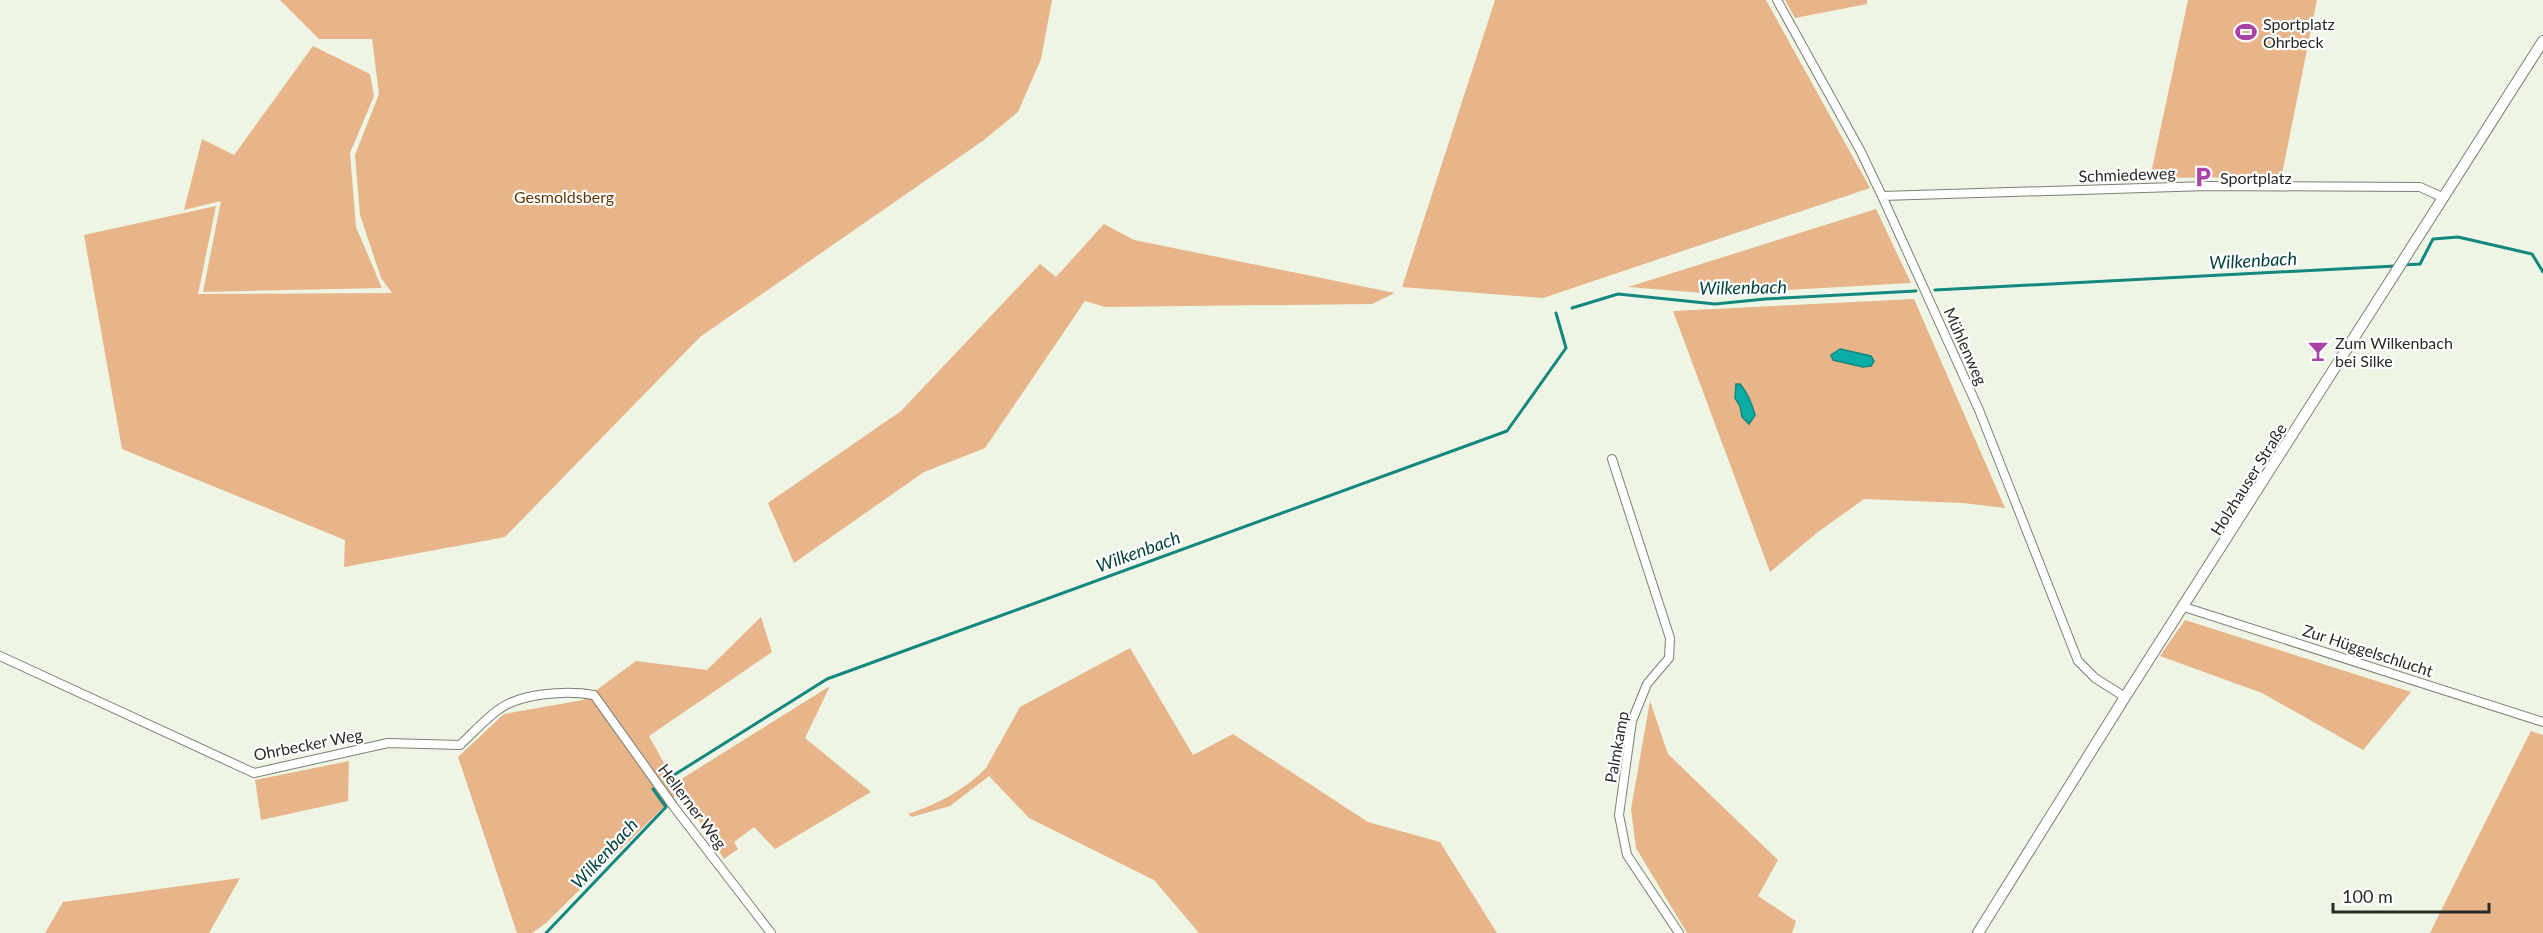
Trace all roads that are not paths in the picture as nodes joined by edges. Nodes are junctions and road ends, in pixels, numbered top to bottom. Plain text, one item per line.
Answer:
1 (1777, 0) edge
2 (2543, 41) edge
3 (1882, 196) junction
4 (2442, 197) junction
5 (1612, 459) dead end
6 (2184, 607) junction
7 (0, 656) edge
8 (594, 695) joint
9 (2125, 697) junction
10 (2543, 722) edge
11 (771, 933) edge
12 (1678, 933) edge
13 (1978, 933) edge

1 - 3 street, Mühlenweg
2 - 4 street, Holzhauser Straße
3 - 4 street, Schmiedeweg
3 - 9 street, Mühlenweg
4 - 6 street, Holzhauser Straße
5 - 12 street, Palmkamp
6 - 9 street, Holzhauser Straße
6 - 10 street, Zur Hüggelschlucht
7 - 8 street, Ohrbecker Weg
8 - 11 street, Hellerner Weg
9 - 13 street, Holzhauser Straße

